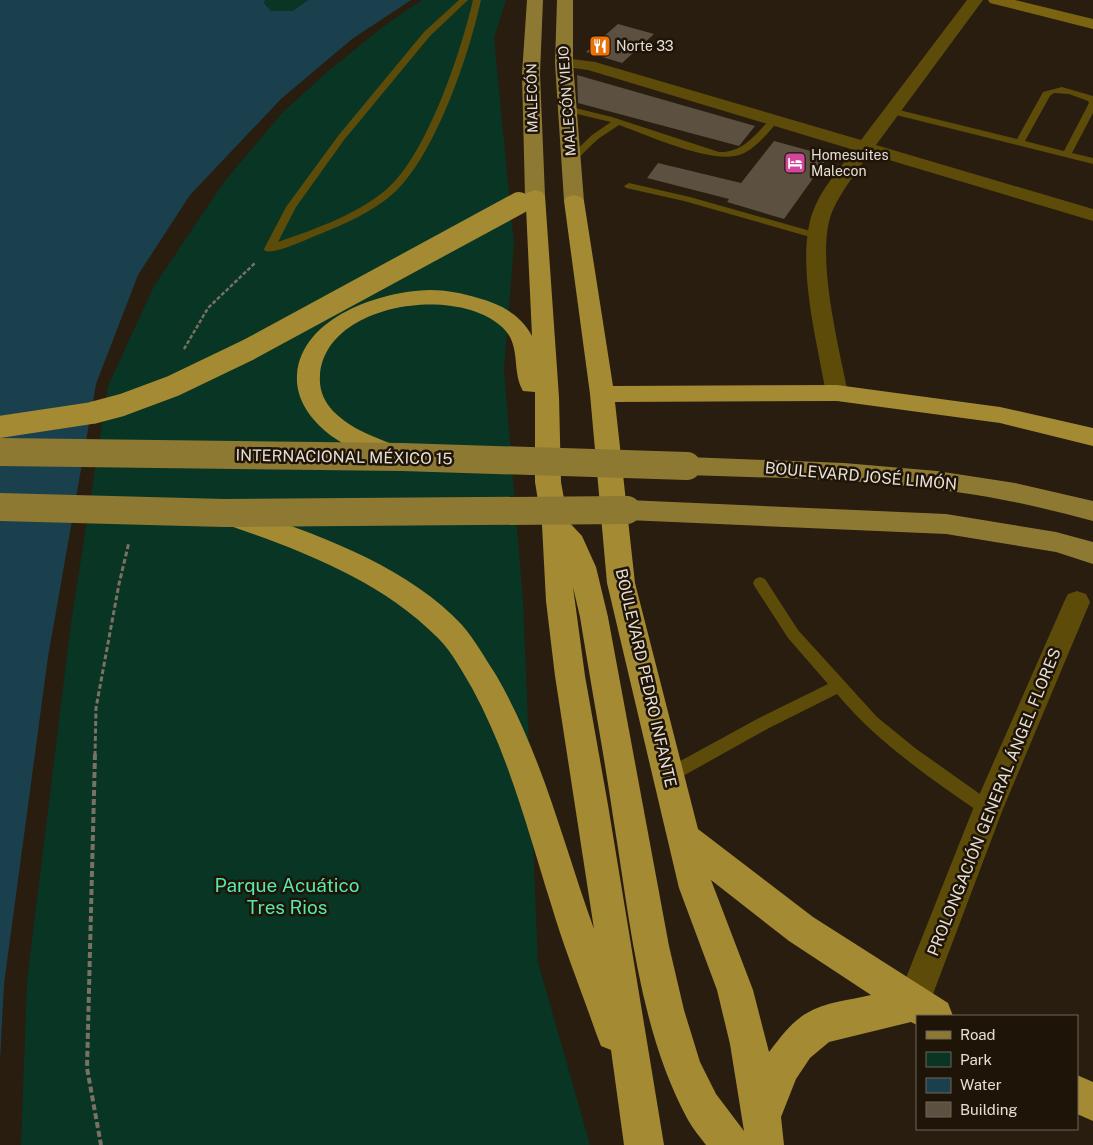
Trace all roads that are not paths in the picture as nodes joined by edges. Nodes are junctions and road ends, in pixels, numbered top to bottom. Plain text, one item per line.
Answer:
1 (464, 0) edge
2 (476, 0) edge
3 (535, 0) edge
4 (565, 0) edge
5 (975, 0) edge
6 (996, 0) edge
7 (1093, 24) edge
8 (564, 64) junction
9 (1093, 103) edge
10 (567, 109) junction
11 (891, 111) junction
12 (774, 120) junction
13 (616, 123) junction
14 (1020, 143) junction
15 (865, 147) junction
16 (1067, 154) junction
17 (571, 160) junction
18 (1093, 161) edge
19 (629, 186) dead end
20 (527, 200) junction
21 (574, 201) joint
22 (1093, 215) edge
23 (817, 236) junction
24 (837, 393) junction
25 (602, 394) junction
26 (0, 427) edge
27 (1093, 436) edge
28 (0, 452) edge
29 (402, 457) junction
30 (687, 466) joint
31 (548, 482) junction
32 (0, 507) edge
33 (1093, 511) edge
34 (224, 513) junction
35 (560, 529) junction
36 (1093, 553) edge
37 (760, 583) dead end
38 (1077, 602) dead end
39 (838, 686) junction
40 (668, 776) junction
41 (988, 808) junction
42 (682, 837) junction
43 (924, 1010) edge
44 (635, 1091) junction
45 (1078, 1094) edge
46 (1093, 1102) edge
47 (763, 1131) edge
48 (644, 1145) edge
49 (730, 1145) edge

1 - 2 lane
3 - 20 main road, MALECÓN
4 - 8 main road, MALECÓN VIEJO
5 - 11 street
6 - 7 main road
8 - 10 main road, MALECÓN VIEJO
8 - 12 street
9 - 14 lane
9 - 16 lane
10 - 13 lane
10 - 17 main road, MALECÓN VIEJO
11 - 14 lane
11 - 15 street
12 - 13 lane
12 - 15 street
13 - 17 lane
14 - 16 lane
15 - 22 street
15 - 23 street
16 - 18 lane
17 - 21 main road, MALECÓN VIEJO
19 - 23 lane
20 - 26 highway, bridge
20 - 31 highway
21 - 25 highway, BOULEVARD PEDRO INFANTE
23 - 24 street
24 - 25 highway
24 - 27 highway
25 - 40 highway, BOULEVARD PEDRO INFANTE
28 - 29 main road, INTERNACIONAL MÉXICO 15, bridge
29 - 30 main road, INTERNACIONAL MÉXICO 15, bridge
29 - 31 highway
30 - 33 main road, BOULEVARD JOSÉ LIMÓN
31 - 35 highway
32 - 34 main road, bridge
34 - 36 main road, bridge
34 - 44 highway
35 - 44 highway
35 - 49 highway
37 - 39 lane
38 - 41 street, PROLONGACIÓN GENERAL ÁNGEL FLORES
39 - 40 lane
39 - 41 lane
40 - 42 highway, BOULEVARD PEDRO INFANTE
41 - 43 street, PROLONGACIÓN GENERAL ÁNGEL FLORES
42 - 43 highway
42 - 47 highway, BOULEVARD PEDRO INFANTE
43 - 47 highway
44 - 48 highway
45 - 46 highway

